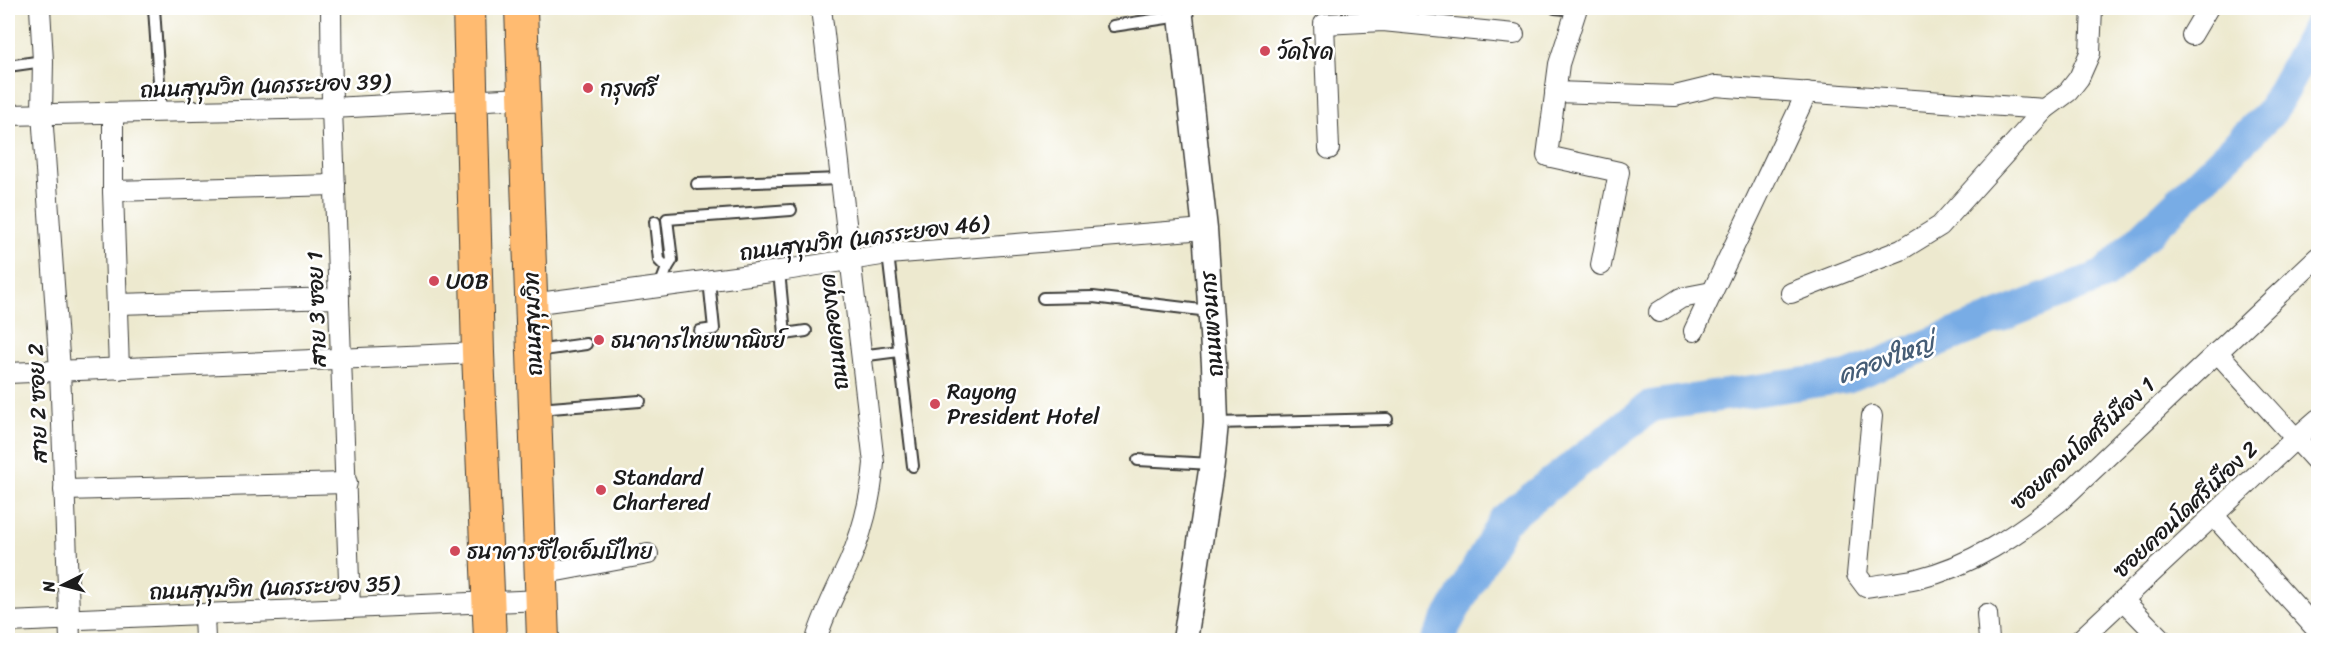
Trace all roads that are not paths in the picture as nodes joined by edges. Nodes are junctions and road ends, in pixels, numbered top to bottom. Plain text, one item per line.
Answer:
1 (40, 8) edge
2 (154, 8) edge
3 (331, 8) edge
4 (469, 8) edge
5 (521, 8) edge
6 (821, 8) edge
7 (1555, 8) edge
8 (2092, 8) edge
9 (2208, 8) edge
10 (1577, 9) edge
11 (1180, 12) edge
12 (1383, 14) edge
13 (1113, 26) dead end
14 (1514, 34) dead end
15 (2192, 35) dead end
16 (43, 61) junction
17 (8, 66) edge
18 (1555, 92) junction
19 (1808, 92) junction
20 (524, 98) junction
21 (472, 102) junction
22 (332, 108) junction
23 (2045, 109) junction
24 (160, 112) junction
25 (113, 113) junction
26 (42, 114) junction
27 (8, 115) edge
28 (1329, 149) dead end
29 (841, 179) junction
30 (697, 184) dead end
31 (335, 185) junction
32 (113, 190) junction
33 (791, 210) dead end
34 (655, 222) dead end
35 (1204, 229) junction
36 (888, 254) junction
37 (2319, 257) edge
38 (849, 260) junction
39 (1601, 265) dead end
40 (667, 268) junction
41 (779, 271) junction
42 (709, 280) junction
43 (660, 286) junction
44 (1712, 292) junction
45 (1791, 293) dead end
46 (339, 298) junction
47 (1043, 298) dead end
48 (117, 304) junction
49 (531, 304) junction
50 (1209, 311) junction
51 (1659, 312) dead end
52 (700, 331) dead end
53 (806, 331) dead end
54 (1694, 332) dead end
55 (586, 344) dead end
56 (533, 351) junction
57 (899, 351) junction
58 (2217, 352) junction
59 (478, 353) junction
60 (860, 356) junction
61 (342, 360) junction
62 (119, 369) junction
63 (60, 370) junction
64 (8, 373) edge
65 (640, 401) dead end
66 (534, 409) junction
67 (1872, 417) dead end
68 (1387, 419) dead end
69 (2319, 419) edge
70 (1216, 423) junction
71 (2295, 439) junction
72 (1138, 460) dead end
73 (2319, 463) edge
74 (1212, 464) junction
75 (913, 466) dead end
76 (347, 483) junction
77 (64, 490) junction
78 (2214, 516) junction
79 (648, 554) dead end
80 (541, 587) junction
81 (2123, 600) junction
82 (488, 602) junction
83 (350, 608) junction
84 (1987, 614) dead end
85 (204, 615) junction
86 (69, 620) junction
87 (8, 622) edge
88 (2319, 630) edge
89 (2083, 638) edge
90 (70, 640) edge
91 (205, 640) edge
92 (490, 640) edge
93 (543, 640) edge
94 (816, 640) edge
95 (1185, 640) edge
96 (1989, 640) edge
97 (2162, 640) edge

1 - 16 street, สาย 2 ซอย 2
2 - 24 lane
3 - 22 street, สาย 3 ซอย 1
4 - 21 main road
5 - 20 main road, ถนนสุขุมวิท
6 - 29 street, ถนนคลองขุด
7 - 10 lane
8 - 23 street
9 - 15 street
10 - 18 street
11 - 13 lane
11 - 35 street, ถนนพจนกร
12 - 14 street
12 - 28 street
16 - 17 lane
16 - 26 street, สาย 2 ซอย 2
18 - 19 street
18 - 39 street
19 - 23 street
19 - 44 street
20 - 21 street, ถนนสุขุมวิท (นครระยอง 39)
20 - 49 main road, ถนนสุขุมวิท
21 - 22 street, ถนนสุขุมวิท (นครระยอง 39)
21 - 59 main road
22 - 24 street, ถนนสุขุมวิท (นครระยอง 39)
22 - 31 street, สาย 3 ซอย 1
23 - 45 street
24 - 25 street, ถนนสุขุมวิท (นครระยอง 39)
25 - 26 street, ถนนสุขุมวิท (นครระยอง 39)
25 - 32 street
26 - 27 street, ถนนสุขุมวิท (นครระยอง 39)
26 - 63 street, สาย 2 ซอย 2
29 - 30 lane
29 - 38 street, ถนนคลองขุด
31 - 32 street
31 - 46 street, สาย 3 ซอย 1
32 - 48 street
33 - 40 lane
34 - 40 lane
35 - 36 street, ถนนสุขุมวิท (นครระยอง 46)
35 - 50 street, ถนนพจนกร
36 - 38 street, ถนนสุขุมวิท (นครระยอง 46)
36 - 57 lane
37 - 58 street, ซอยคอนโดศรีเมือง 1
38 - 41 street, ถนนสุขุมวิท (นครระยอง 46)
38 - 60 street, ถนนคลองขุด
40 - 43 lane
41 - 42 street, ถนนสุขุมวิท (นครระยอง 46)
41 - 53 lane
42 - 43 street, ถนนสุขุมวิท (นครระยอง 46)
42 - 52 lane
43 - 49 street, ถนนสุขุมวิท (นครระยอง 46)
44 - 51 street
44 - 54 street
46 - 48 street
46 - 61 street, สาย 3 ซอย 1
47 - 50 lane
48 - 62 street
49 - 56 main road, ถนนสุขุมวิท
50 - 70 street, ถนนพจนกร
55 - 56 lane
56 - 66 main road, ถนนสุขุมวิท
57 - 60 lane
57 - 75 lane
58 - 67 street, ซอยคอนโดศรีเมือง 1
58 - 71 street
59 - 61 street
59 - 82 main road
60 - 94 street, ถนนคลองขุด
61 - 62 street
61 - 76 street, สาย 3 ซอย 1
62 - 63 street
63 - 64 street
63 - 77 street, สาย 2 ซอย 2
65 - 66 lane
66 - 80 main road, ถนนสุขุมวิท
68 - 70 lane
69 - 71 street, ซอยคอนโดศรีเมือง 2
70 - 74 street, ถนนพจนกร
71 - 73 street
71 - 78 street, ซอยคอนโดศรีเมือง 2
72 - 74 lane
74 - 95 street, ถนนพจนกร
76 - 77 street
76 - 83 street, สาย 3 ซอย 1
77 - 86 street, สาย 2 ซอย 2
78 - 81 street, ซอยคอนโดศรีเมือง 2
78 - 88 street
79 - 80 street, ถนนสุขุมวิท (นครระยอง 35)
80 - 82 street, ถนนสุขุมวิท (นครระยอง 35)
80 - 93 main road, ถนนสุขุมวิท
81 - 89 street, ซอยคอนโดศรีเมือง 2
81 - 97 street
82 - 83 street, ถนนสุขุมวิท (นครระยอง 35)
82 - 92 main road
83 - 85 street, ถนนสุขุมวิท (นครระยอง 35)
84 - 96 street
85 - 86 street, ถนนสุขุมวิท (นครระยอง 35)
85 - 91 street
86 - 87 street, ถนนสุขุมวิท (นครระยอง 35)
86 - 90 street, สาย 2 ซอย 2

